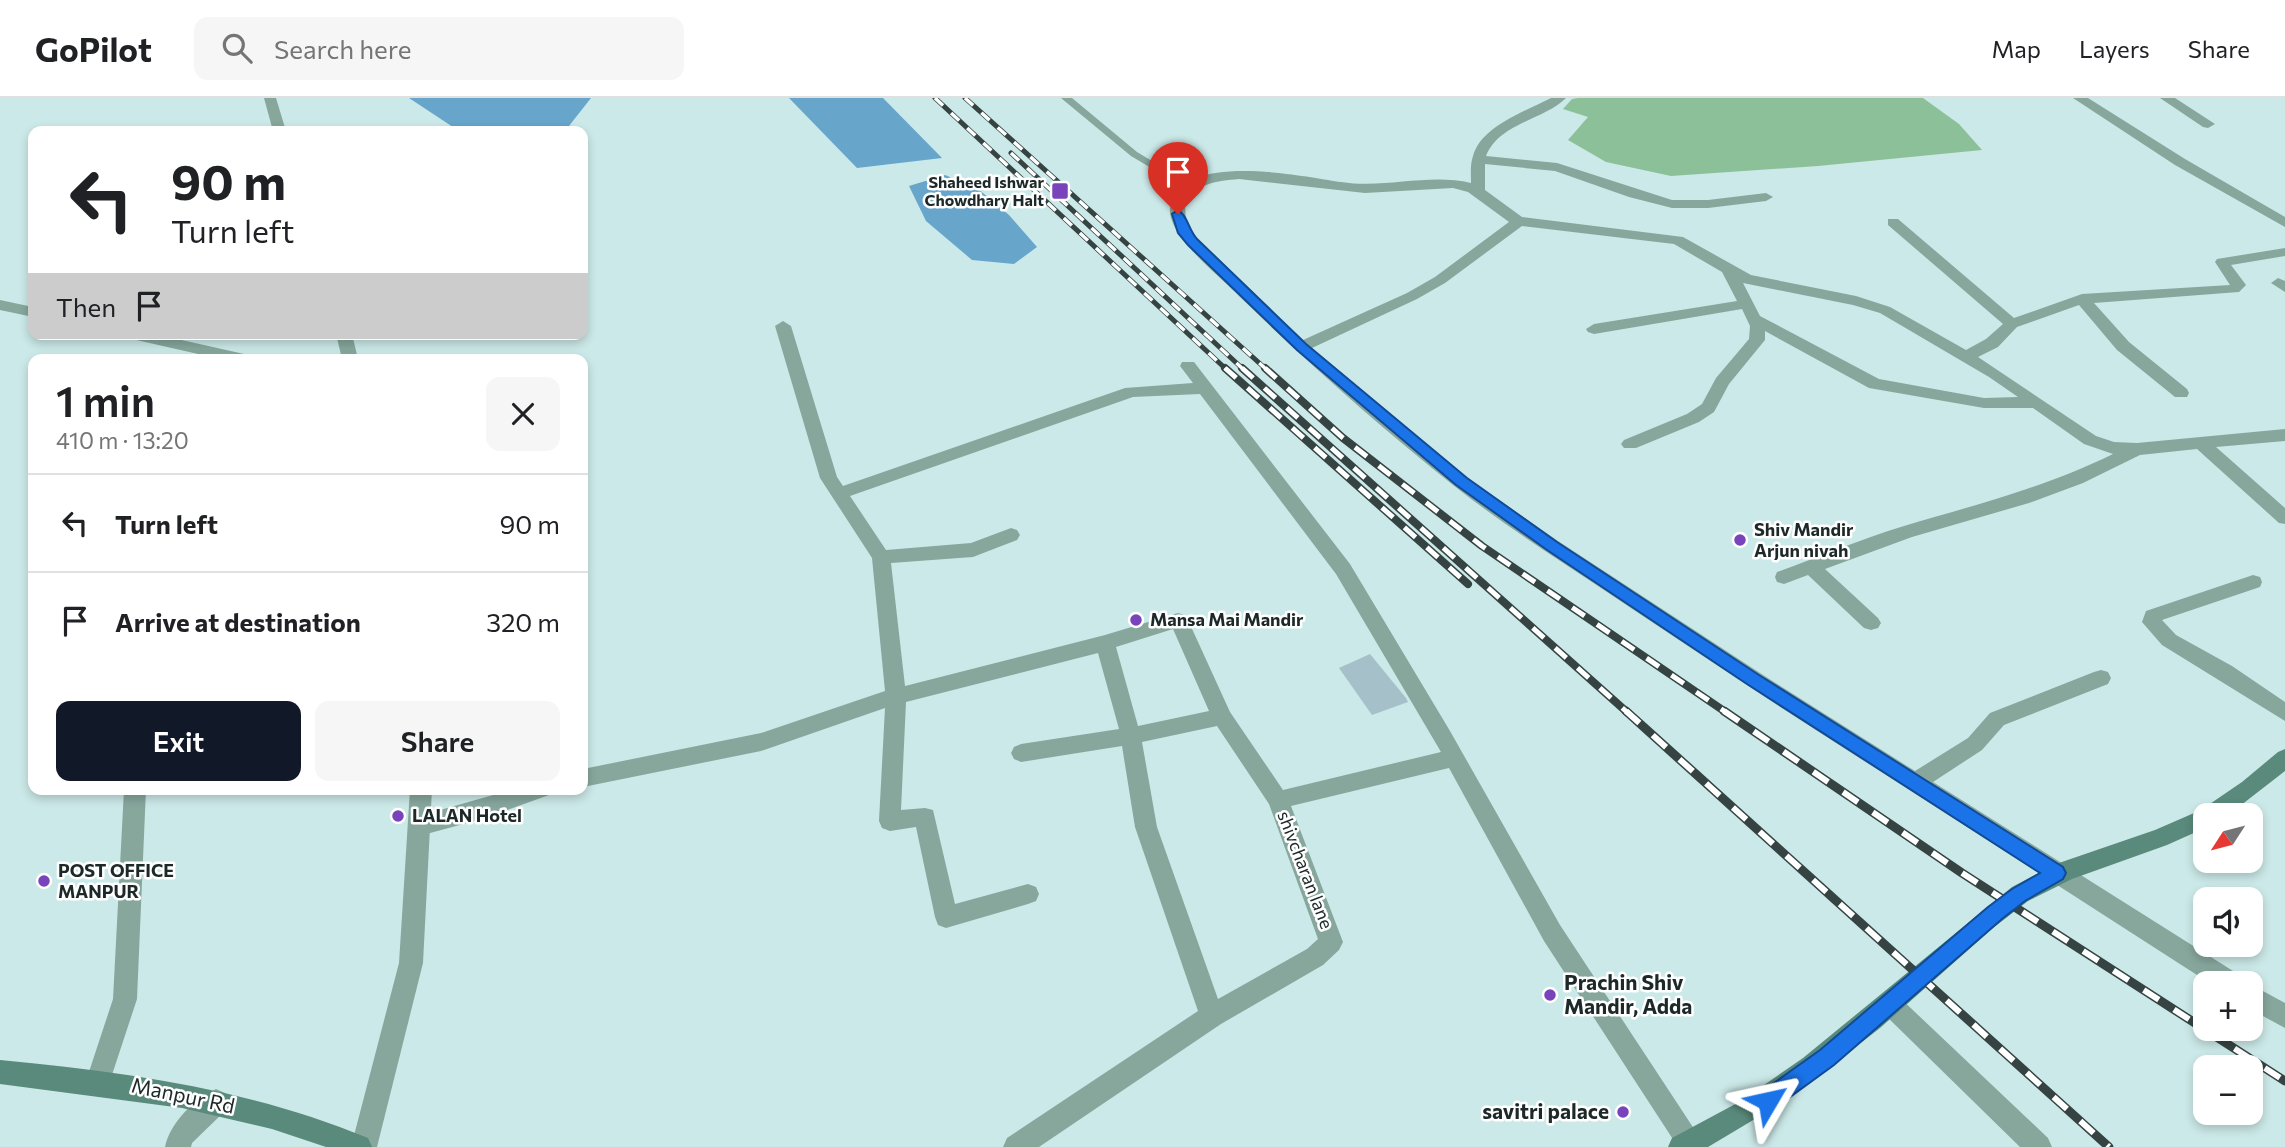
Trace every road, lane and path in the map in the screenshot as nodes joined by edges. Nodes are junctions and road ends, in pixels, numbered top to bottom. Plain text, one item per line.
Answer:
1 (270, 98) edge
2 (1066, 98) edge
3 (1560, 98) edge
4 (2079, 98) edge
5 (2166, 98) edge
6 (2208, 124) dead end
7 (278, 126) edge
8 (1479, 159) junction
9 (1192, 188) junction
10 (1478, 192) junction
11 (1766, 197) dead end
12 (1518, 221) junction
13 (1893, 222) dead end
14 (2285, 223) edge
15 (2285, 252) edge
16 (1729, 270) junction
17 (2082, 299) junction
18 (0, 305) edge
19 (28, 311) edge
20 (1750, 311) junction
21 (2012, 324) junction
22 (783, 326) dead end
23 (1594, 330) dead end
24 (159, 340) edge
25 (1301, 347) junction
26 (222, 354) edge
27 (1967, 356) junction
28 (1188, 366) dead end
29 (1205, 388) junction
30 (2181, 393) dead end
31 (2036, 402) junction
32 (2285, 435) edge
33 (1630, 444) dead end
34 (2202, 444) junction
35 (2137, 449) junction
36 (841, 493) junction
37 (2285, 518) edge
38 (1011, 536) dead end
39 (881, 557) junction
40 (1811, 567) junction
41 (1784, 578) dead end
42 (2253, 582) dead end
43 (1871, 623) dead end
44 (1105, 642) junction
45 (2101, 678) dead end
46 (896, 696) junction
47 (2285, 713) edge
48 (1222, 718) junction
49 (1131, 736) junction
50 (1021, 753) dead end
51 (1455, 758) junction
52 (2285, 758) edge
53 (588, 777) edge
54 (1915, 782) junction
55 (135, 795) edge
56 (421, 795) edge
57 (524, 795) edge
58 (1278, 800) junction
59 (2228, 803) edge
60 (2193, 824) edge
61 (419, 826) junction
62 (2057, 873) junction
63 (1028, 894) dead end
64 (2212, 971) edge
65 (2263, 1003) edge
66 (1890, 1004) junction
67 (1212, 1016) junction
68 (2285, 1016) edge
69 (0, 1072) edge
70 (98, 1081) junction
71 (216, 1102) junction
72 (1688, 1146) edge
73 (178, 1147) edge
74 (362, 1147) edge
75 (1016, 1147) edge
76 (2039, 1147) edge

1 - 7 street
2 - 9 lane
3 - 8 street
4 - 14 street
5 - 6 street
8 - 10 street
8 - 11 street
9 - 10 street
9 - 25 street
10 - 12 street
12 - 16 street
12 - 25 street
13 - 21 street
15 - 17 street
16 - 20 street
16 - 27 street
17 - 21 street
17 - 30 street
18 - 19 street
20 - 23 street
20 - 31 street
20 - 33 street
21 - 27 street
22 - 36 street
24 - 26 street
25 - 54 street
27 - 31 street
28 - 29 street
29 - 36 street
29 - 51 street
31 - 35 street
32 - 34 street
34 - 35 street
34 - 37 street
35 - 40 street
36 - 39 street
38 - 39 street
39 - 46 street
40 - 41 street
40 - 43 street
42 - 47 street
44 - 46 street
44 - 48 street, shivcharan lane
44 - 49 street
45 - 54 street
46 - 53 street
46 - 63 street
48 - 49 street
48 - 58 street, shivcharan lane
49 - 50 street
49 - 67 street
51 - 58 street
51 - 72 street
52 - 59 main road
54 - 62 street
55 - 70 street
56 - 61 street
57 - 61 street
58 - 67 street, shivcharan lane
60 - 62 main road
61 - 74 street
62 - 64 street
62 - 66 main road
65 - 68 street
66 - 72 main road
66 - 76 street
67 - 75 street, shivcharan lane
69 - 70 main road, Manpur Rd
70 - 71 main road, Manpur Rd
71 - 73 street
71 - 74 main road, Manpur Rd

